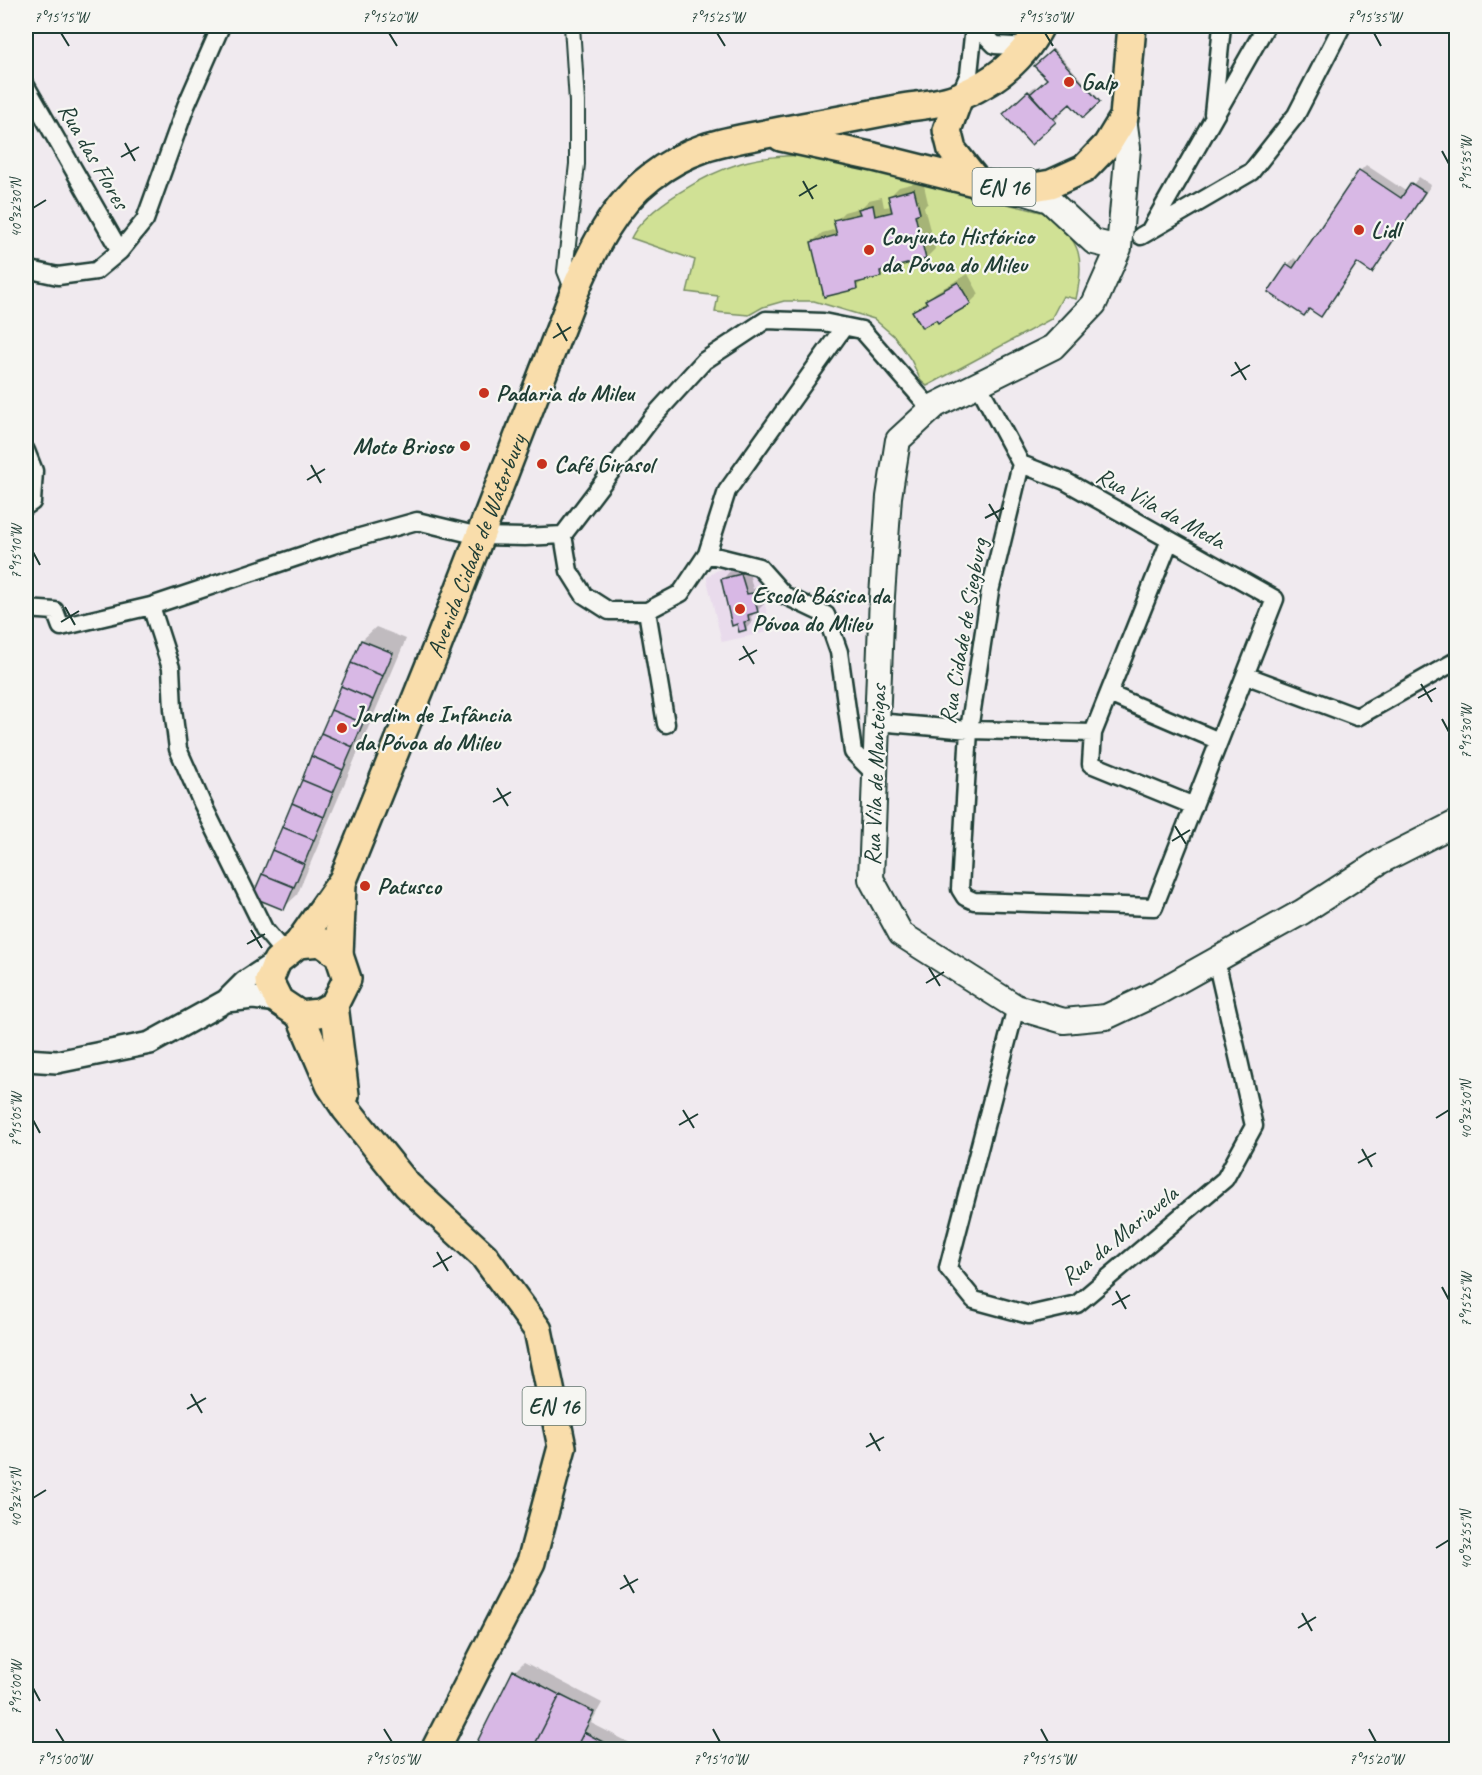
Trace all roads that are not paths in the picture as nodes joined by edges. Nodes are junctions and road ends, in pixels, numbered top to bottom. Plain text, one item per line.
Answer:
1 (221, 26) edge
2 (572, 26) edge
3 (975, 26) edge
4 (1135, 26) edge
5 (1222, 26) edge
6 (1266, 26) edge
7 (1342, 26) edge
8 (1034, 32) edge
9 (26, 86) edge
10 (959, 97) junction
11 (1125, 105) junction
12 (1212, 117) junction
13 (768, 134) junction
14 (1128, 148) junction
15 (970, 174) junction
16 (1017, 190) junction
17 (1119, 248) junction
18 (120, 251) junction
19 (26, 268) edge
20 (573, 293) junction
21 (844, 327) junction
22 (978, 384) junction
23 (931, 409) junction
24 (26, 451) edge
25 (1021, 464) junction
26 (29, 504) edge
27 (563, 535) junction
28 (479, 536) junction
29 (1170, 540) junction
30 (707, 554) junction
31 (151, 606) junction
32 (26, 609) edge
33 (647, 611) junction
34 (1456, 661) edge
35 (1245, 675) junction
36 (1109, 694) junction
37 (876, 722) junction
38 (666, 724) dead end
39 (969, 730) junction
40 (1093, 733) junction
41 (1219, 741) junction
42 (875, 774) junction
43 (1194, 806) junction
44 (1456, 823) edge
45 (343, 880) junction
46 (287, 953) junction
47 (339, 955) junction
48 (1216, 960) junction
49 (226, 1001) junction
50 (334, 1005) junction
51 (1016, 1007) junction
52 (289, 1008) junction
53 (26, 1060) edge
54 (346, 1109) junction
55 (435, 1749) edge

1 - 18 street
2 - 20 street
3 - 8 street
3 - 10 street
4 - 11 main road, EN 16
4 - 14 main road, EN 16
5 - 12 street
6 - 12 street
7 - 12 street
8 - 10 main road, EN 16
9 - 18 street, Rua das Flores
10 - 13 main road, EN 16
10 - 15 main road
11 - 14 main road, Rua Vila de Manteigas
11 - 15 main road, EN 16
11 - 16 main road, EN 16
13 - 15 main road, EN 16
13 - 20 main road, Avenida Cidade de Waterbury / EN 16
14 - 17 main road, Rua Vila de Manteigas
15 - 16 main road, EN 16
16 - 17 main road
17 - 22 main road, Rua Vila de Manteigas
18 - 19 street
20 - 28 main road, Avenida Cidade de Waterbury / EN 16
21 - 23 street
21 - 27 street
21 - 30 street
22 - 23 main road, Rua Vila de Manteigas
22 - 25 street
23 - 37 main road, Rua Vila de Manteigas
24 - 26 street
25 - 29 street, Rua Vila da Meda
25 - 39 street, Rua Cidade de Siegburg
27 - 28 street
27 - 33 street
28 - 31 street
28 - 45 main road, Avenida Cidade de Waterbury / EN 16
29 - 35 street, Rua Vila da Meda
29 - 36 street
30 - 33 street
30 - 42 street
31 - 32 street
31 - 46 street
33 - 38 street
34 - 35 street
35 - 41 street
36 - 40 street
36 - 41 street
37 - 39 street
37 - 42 main road, Rua Vila de Manteigas
39 - 40 street
39 - 43 street, Rua Cidade de Siegburg
40 - 43 street
41 - 43 street
42 - 51 main road, Rua Vila de Manteigas
44 - 48 main road, Rua Vila de Manteigas
45 - 46 main road, EN 16
45 - 47 main road, EN 16
46 - 47 main road
46 - 49 street
46 - 52 main road, EN 16
47 - 50 main road, EN 16
48 - 51 main road, Rua Vila de Manteigas
48 - 51 street, Rua da Mariavela
49 - 52 street
49 - 53 street
50 - 52 main road
50 - 54 main road
52 - 54 main road, EN 16
54 - 55 main road, EN 16

